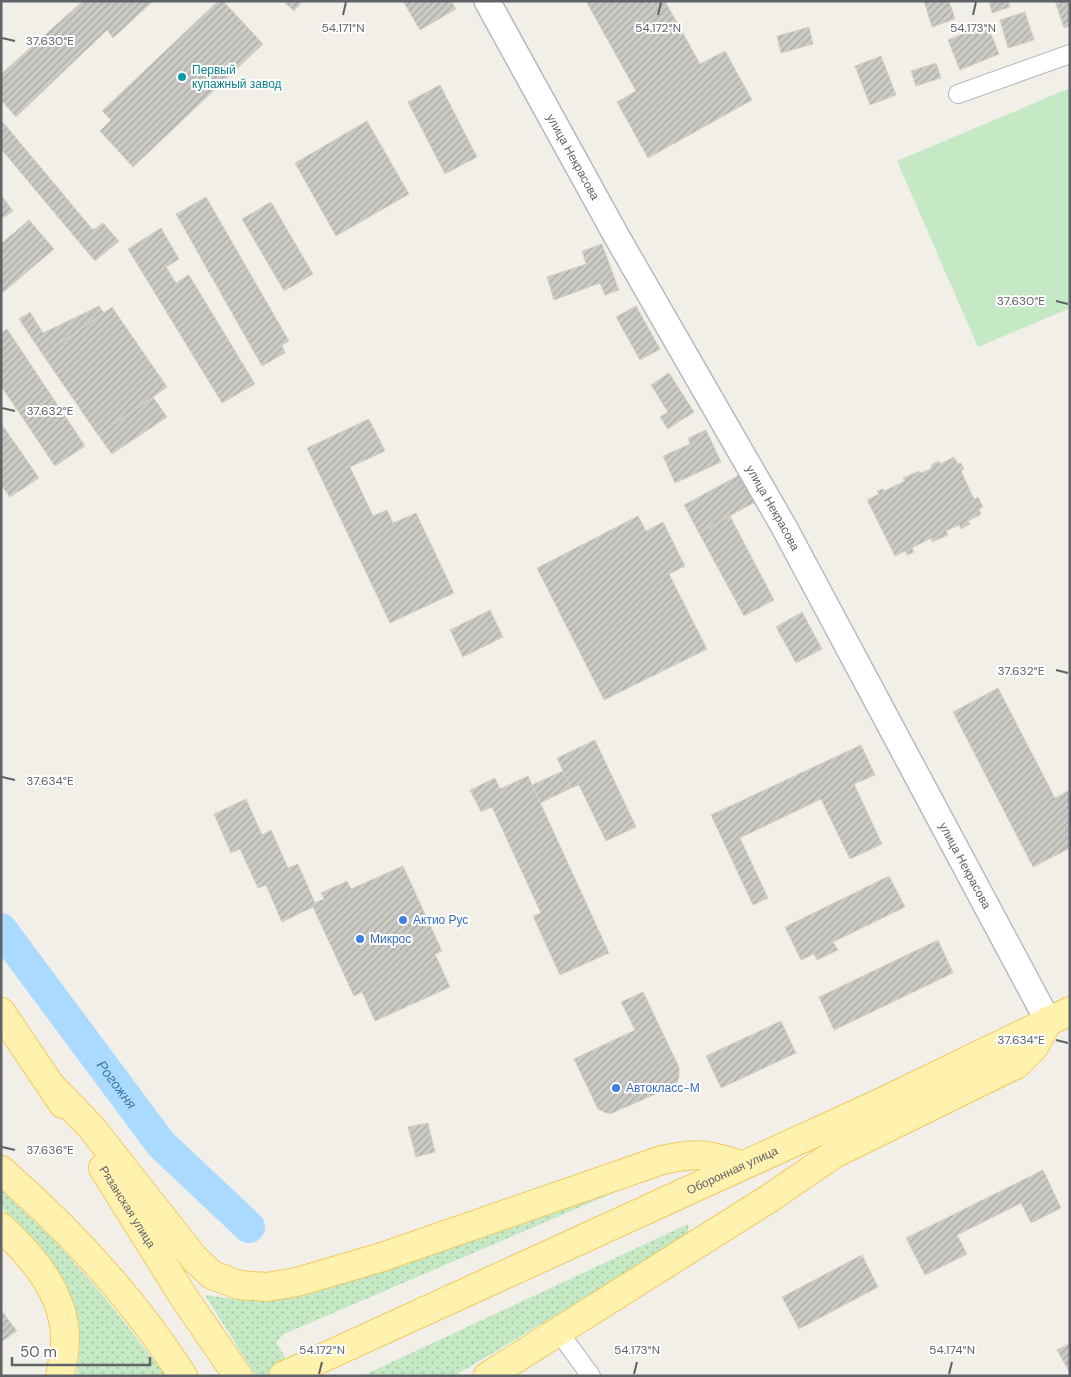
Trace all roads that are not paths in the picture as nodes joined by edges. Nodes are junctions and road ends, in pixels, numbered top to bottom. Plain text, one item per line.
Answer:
1 (487, 1) edge
2 (1070, 54) edge
3 (958, 94) dead end
4 (1, 1012) edge
5 (1044, 1028) edge
6 (53, 1088) junction
7 (882, 1102) junction
8 (834, 1154) junction
9 (752, 1161) junction
10 (1, 1170) edge
11 (1, 1227) edge
12 (558, 1331) junction
13 (60, 1376) edge
14 (183, 1376) edge
15 (238, 1376) edge
16 (283, 1376) edge
17 (488, 1376) edge
18 (591, 1376) edge

1 - 5 street, улица Некрасова
2 - 3 street
4 - 6 main road, Рязанская улица
5 - 7 main road, Оборонная улица
5 - 8 main road
6 - 9 main road
6 - 15 main road, Рязанская улица
7 - 8 main road
7 - 9 main road, Оборонная улица
8 - 9 main road
8 - 12 main road
9 - 16 main road, Оборонная улица
10 - 14 main road
11 - 13 main road
12 - 17 main road
12 - 18 street

